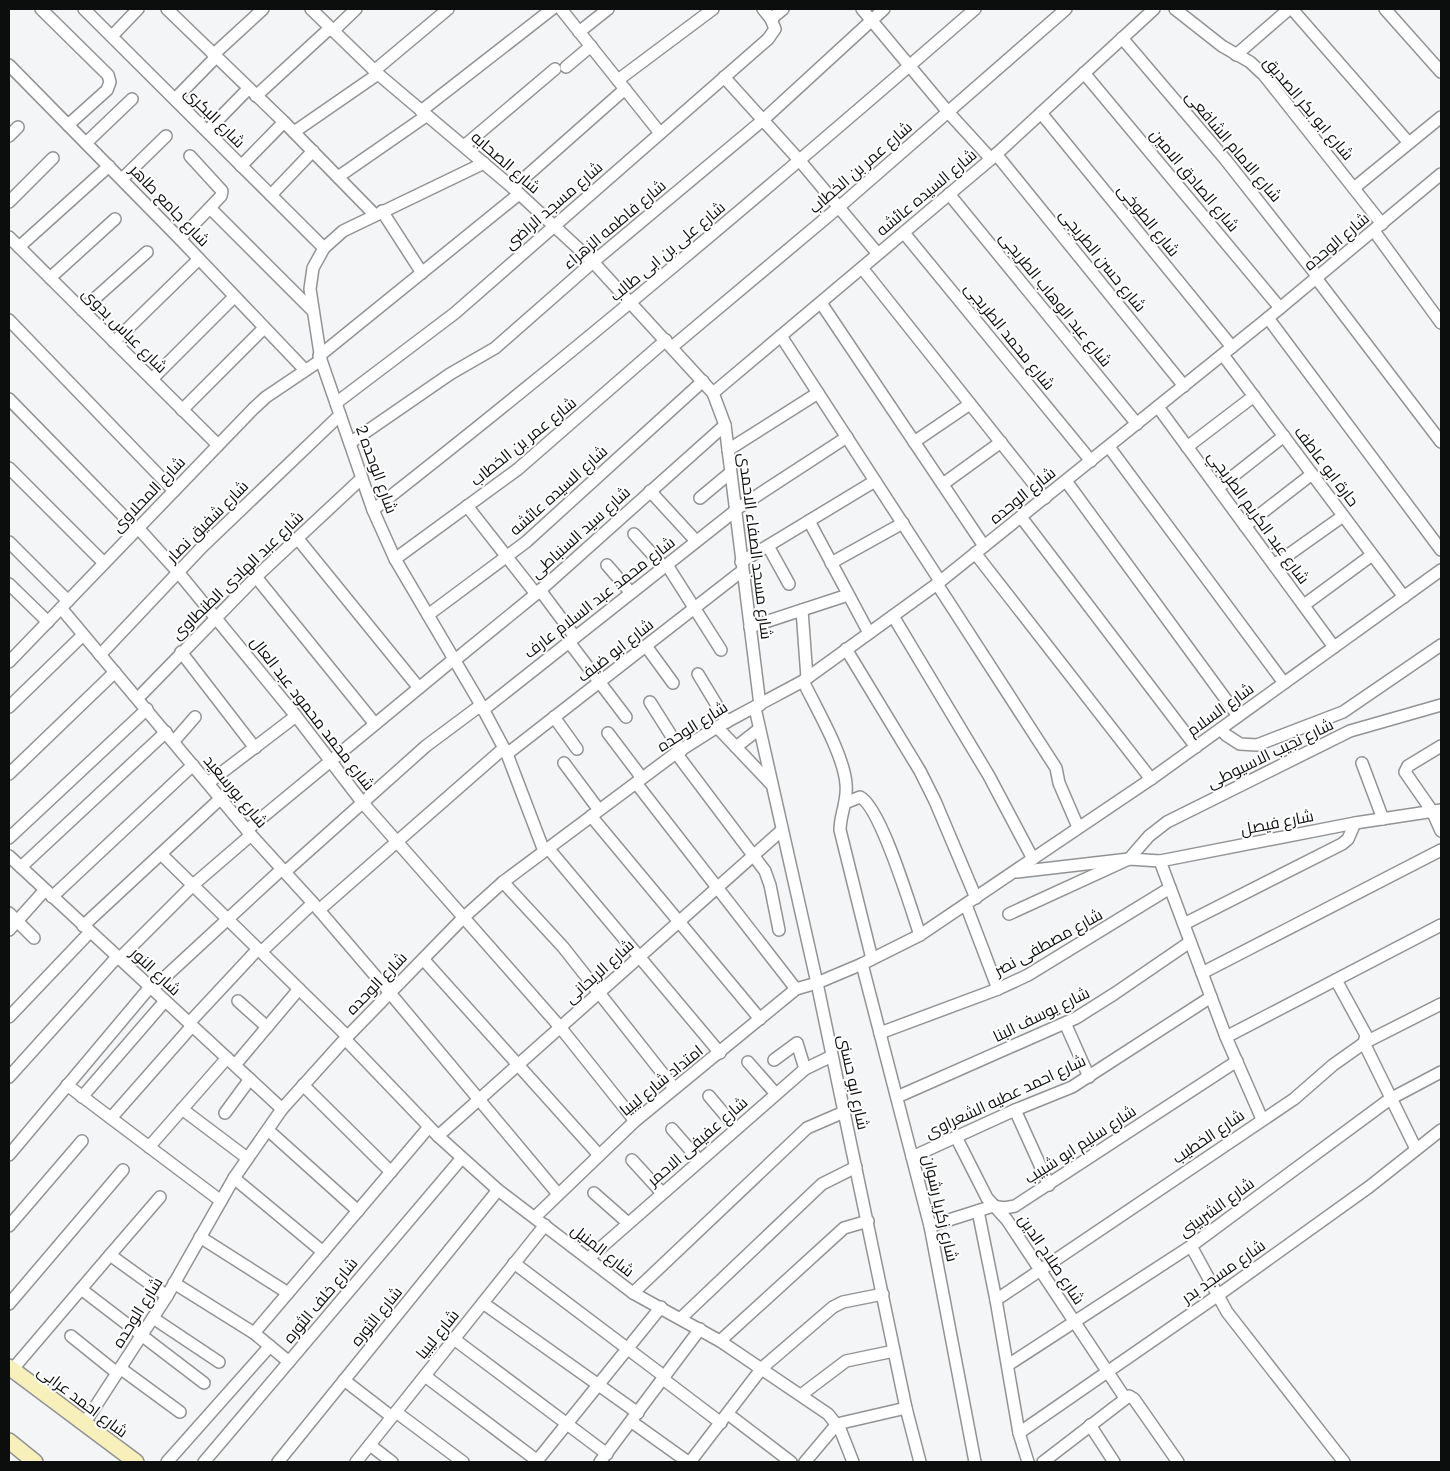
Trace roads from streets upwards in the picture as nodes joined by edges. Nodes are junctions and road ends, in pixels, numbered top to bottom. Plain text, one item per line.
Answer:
1 (41, 9) edge
2 (84, 9) edge
3 (138, 9) edge
4 (263, 9) edge
5 (311, 9) edge
6 (356, 9) edge
7 (448, 9) edge
8 (552, 9) edge
9 (561, 9) edge
10 (608, 9) edge
11 (713, 9) edge
12 (763, 9) edge
13 (783, 9) edge
14 (862, 9) edge
15 (884, 9) edge
16 (975, 9) edge
17 (1066, 9) edge
18 (1154, 9) edge
19 (1175, 9) edge
20 (1291, 9) edge
21 (1385, 9) edge
22 (174, 11) edge
23 (771, 19) junction
24 (872, 20) junction
25 (332, 29) junction
26 (579, 32) junction
27 (112, 36) junction
28 (1122, 38) junction
29 (591, 46) junction
30 (1236, 55) junction
31 (214, 56) junction
32 (9, 65) edge
33 (910, 66) junction
34 (376, 72) junction
35 (1441, 72) edge
36 (1084, 73) junction
37 (724, 77) junction
38 (622, 85) junction
39 (252, 93) junction
40 (175, 99) junction
41 (132, 100) dead end
42 (948, 112) junction
43 (1041, 113) junction
44 (424, 114) junction
45 (1441, 117) edge
46 (763, 120) junction
47 (284, 122) junction
48 (68, 125) junction
49 (18, 127) dead end
50 (207, 131) junction
51 (294, 132) junction
52 (660, 133) junction
53 (9, 136) edge
54 (166, 136) dead end
55 (86, 143) junction
56 (1409, 143) junction
57 (464, 146) junction
58 (313, 151) junction
59 (190, 156) dead end
60 (993, 157) junction
61 (53, 158) dead end
62 (800, 161) junction
63 (484, 163) junction
64 (109, 166) junction
65 (242, 166) junction
66 (1441, 174) edge
67 (338, 177) junction
68 (122, 179) junction
69 (1354, 188) junction
70 (516, 191) junction
71 (949, 194) junction
72 (270, 195) junction
73 (9, 202) edge
74 (210, 208) junction
75 (839, 208) junction
76 (378, 212) junction
77 (115, 219) dead end
78 (554, 225) junction
79 (1378, 227) junction
80 (904, 233) junction
81 (9, 237) edge
82 (180, 239) junction
83 (19, 247) junction
84 (324, 248) junction
85 (147, 252) dead end
86 (878, 254) junction
87 (199, 259) junction
88 (593, 262) junction
89 (862, 268) junction
90 (422, 273) junction
91 (1317, 277) junction
92 (50, 278) junction
93 (234, 298) junction
94 (631, 302) junction
95 (820, 303) junction
96 (1280, 308) junction
97 (82, 310) junction
98 (313, 311) junction
99 (1268, 318) junction
100 (9, 320) edge
101 (1441, 323) edge
102 (264, 328) junction
103 (781, 336) junction
104 (114, 342) junction
105 (669, 344) junction
106 (1227, 351) junction
107 (320, 358) junction
108 (305, 370) junction
109 (152, 380) junction
110 (703, 381) junction
111 (1184, 386) junction
112 (713, 393) junction
113 (818, 393) junction
114 (1254, 396) junction
115 (9, 399) edge
116 (970, 404) junction
117 (1158, 407) junction
118 (338, 409) junction
119 (182, 410) junction
120 (1137, 424) junction
121 (725, 425) junction
122 (1284, 436) junction
123 (847, 437) junction
124 (914, 442) junction
125 (1001, 442) junction
126 (1441, 442) edge
127 (350, 443) junction
128 (218, 445) junction
129 (1109, 447) junction
130 (1187, 447) junction
131 (728, 450) junction
132 (1091, 461) junction
133 (9, 468) edge
134 (730, 473) junction
135 (1312, 474) junction
136 (362, 478) junction
137 (876, 481) junction
138 (1066, 481) junction
139 (943, 484) junction
140 (1218, 488) junction
141 (174, 491) junction
142 (650, 491) junction
143 (700, 498) dead end
144 (1045, 498) junction
145 (467, 506) junction
146 (373, 510) junction
147 (735, 511) junction
148 (1343, 516) junction
149 (1021, 517) junction
150 (809, 521) junction
151 (903, 524) junction
152 (1245, 526) junction
153 (138, 529) junction
154 (634, 534) dead end
155 (298, 538) junction
156 (696, 541) junction
157 (9, 542) edge
158 (768, 546) junction
159 (980, 550) junction
160 (1441, 550) edge
161 (1372, 554) junction
162 (507, 556) junction
163 (395, 559) junction
164 (104, 563) junction
165 (831, 563) junction
166 (608, 565) dead end
167 (1274, 565) junction
168 (666, 566) junction
169 (742, 566) junction
170 (1441, 570) edge
171 (178, 572) junction
172 (256, 577) junction
173 (939, 583) junction
174 (789, 584) dead end
175 (11, 590) edge
176 (538, 592) junction
177 (631, 593) junction
178 (848, 595) junction
179 (1404, 597) junction
180 (64, 605) junction
181 (1304, 605) junction
182 (694, 608) junction
183 (802, 610) junction
184 (428, 614) junction
185 (893, 616) junction
186 (215, 617) junction
187 (48, 622) junction
188 (750, 627) junction
189 (869, 633) junction
190 (83, 634) junction
191 (572, 639) junction
192 (1441, 645) edge
193 (646, 646) junction
194 (1334, 647) junction
195 (721, 650) dead end
196 (846, 650) junction
197 (181, 652) junction
198 (100, 655) junction
199 (454, 660) junction
200 (9, 662) edge
201 (115, 672) junction
202 (698, 674) dead end
203 (805, 679) junction
204 (600, 682) junction
205 (673, 683) dead end
206 (1284, 683) junction
207 (418, 688) junction
208 (138, 698) junction
209 (650, 702) dead end
210 (1441, 705) edge
211 (9, 706) edge
212 (482, 707) junction
213 (757, 707) junction
214 (147, 709) junction
215 (1343, 712) junction
216 (296, 716) junction
217 (1238, 716) junction
218 (195, 717) dead end
219 (554, 717) junction
220 (626, 717) dead end
221 (375, 724) junction
222 (722, 724) junction
223 (759, 729) junction
224 (1221, 729) junction
225 (1350, 731) junction
226 (608, 733) dead end
227 (170, 736) junction
228 (1441, 746) edge
229 (736, 747) junction
230 (1196, 747) junction
231 (255, 748) junction
232 (577, 749) dead end
233 (505, 751) junction
234 (679, 752) junction
235 (330, 761) junction
236 (564, 763) dead end
237 (1362, 763) dead end
238 (193, 765) junction
239 (9, 774) edge
240 (1151, 779) junction
241 (639, 781) junction
242 (208, 783) junction
243 (772, 786) junction
244 (221, 798) junction
245 (362, 802) junction
246 (845, 803) junction
247 (1436, 810) edge
248 (595, 813) junction
249 (1382, 819) junction
250 (1355, 823) junction
251 (1078, 827) junction
252 (782, 830) junction
253 (1441, 831) edge
254 (249, 833) junction
255 (9, 838) edge
256 (397, 841) junction
257 (546, 850) junction
258 (1441, 850) edge
259 (161, 854) junction
260 (753, 855) junction
261 (9, 856) edge
262 (1033, 859) junction
263 (1129, 859) junction
264 (1160, 860) junction
265 (21, 867) junction
266 (283, 870) junction
267 (1015, 872) junction
268 (503, 882) junction
269 (193, 885) junction
270 (716, 887) junction
271 (1170, 888) junction
272 (48, 894) junction
273 (971, 901) junction
274 (316, 906) junction
275 (1009, 914) dead end
276 (13, 917) edge
277 (463, 918) junction
278 (227, 919) junction
279 (678, 921) junction
280 (1184, 924) junction
281 (1441, 925) edge
282 (86, 929) junction
283 (9, 930) edge
284 (779, 930) dead end
285 (920, 935) junction
286 (34, 938) dead end
287 (1190, 942) junction
288 (259, 950) junction
289 (639, 957) junction
290 (118, 958) junction
291 (423, 959) junction
292 (867, 962) junction
293 (1202, 973) junction
294 (1336, 980) junction
295 (817, 983) junction
296 (151, 988) junction
297 (299, 989) junction
298 (998, 989) junction
299 (796, 990) junction
300 (599, 992) junction
301 (390, 993) junction
302 (1211, 997) junction
303 (165, 1001) junction
304 (238, 1001) dead end
305 (1441, 1004) edge
306 (9, 1017) edge
307 (760, 1020) junction
308 (1064, 1023) junction
309 (190, 1024) junction
310 (267, 1027) junction
311 (560, 1027) junction
312 (880, 1033) junction
313 (1226, 1037) junction
314 (346, 1038) junction
315 (1364, 1043) junction
316 (720, 1053) junction
317 (832, 1056) junction
318 (774, 1060) dead end
319 (231, 1061) junction
320 (1237, 1061) junction
321 (748, 1062) dead end
322 (518, 1065) junction
323 (805, 1069) junction
324 (1441, 1072) edge
325 (9, 1077) edge
326 (1090, 1077) junction
327 (250, 1079) junction
328 (67, 1085) junction
329 (303, 1085) junction
330 (674, 1088) junction
331 (776, 1094) junction
332 (709, 1096) dead end
333 (82, 1097) junction
334 (897, 1097) junction
335 (480, 1099) junction
336 (1390, 1099) junction
337 (182, 1109) junction
338 (282, 1109) junction
339 (1015, 1110) junction
340 (844, 1112) junction
341 (225, 1113) dead end
342 (111, 1118) junction
343 (1262, 1119) junction
344 (635, 1121) junction
345 (429, 1127) junction
346 (736, 1128) junction
347 (672, 1129) dead end
348 (268, 1130) junction
349 (1441, 1130) edge
350 (438, 1136) junction
351 (956, 1137) junction
352 (82, 1141) dead end
353 (149, 1147) junction
354 (1416, 1149) junction
355 (9, 1155) edge
356 (598, 1155) junction
357 (912, 1157) junction
358 (247, 1158) junction
359 (461, 1158) junction
360 (632, 1160) dead end
361 (699, 1160) junction
362 (856, 1167) junction
363 (123, 1170) dead end
364 (391, 1172) junction
365 (234, 1178) junction
366 (1049, 1185) junction
367 (498, 1190) junction
368 (594, 1193) dead end
369 (662, 1193) junction
370 (558, 1194) junction
371 (160, 1197) dead end
372 (221, 1200) junction
373 (993, 1206) junction
374 (358, 1210) junction
375 (978, 1211) junction
376 (535, 1217) junction
377 (868, 1222) junction
378 (628, 1223) junction
379 (9, 1226) edge
380 (545, 1226) junction
381 (930, 1226) junction
382 (200, 1237) junction
383 (1191, 1246) junction
384 (323, 1252) junction
385 (110, 1255) junction
386 (589, 1258) junction
387 (514, 1264) junction
388 (1040, 1270) junction
389 (174, 1283) junction
390 (81, 1289) junction
391 (288, 1293) junction
392 (633, 1293) junction
393 (883, 1294) junction
394 (167, 1296) junction
395 (1217, 1296) junction
396 (996, 1300) junction
397 (483, 1303) junction
398 (9, 1304) edge
399 (661, 1307) junction
400 (153, 1318) junction
401 (681, 1318) junction
402 (1074, 1322) junction
403 (700, 1329) junction
404 (254, 1333) junction
405 (71, 1336) dead end
406 (141, 1336) junction
407 (454, 1340) junction
408 (720, 1341) junction
409 (270, 1346) junction
410 (627, 1349) junction
411 (894, 1350) junction
412 (219, 1362) dead end
413 (289, 1362) junction
414 (1008, 1365) junction
415 (10, 1368) edge
416 (762, 1368) junction
417 (119, 1370) junction
418 (1107, 1371) junction
419 (425, 1376) junction
420 (664, 1378) junction
421 (344, 1380) junction
422 (204, 1382) dead end
423 (598, 1385) junction
424 (801, 1395) junction
425 (1125, 1398) junction
426 (906, 1408) junction
427 (180, 1412) dead end
428 (394, 1414) junction
429 (635, 1418) junction
430 (725, 1418) junction
431 (84, 1424) junction
432 (837, 1424) junction
433 (566, 1425) junction
434 (1090, 1425) junction
435 (1019, 1433) junction
436 (9, 1441) edge
437 (370, 1445) junction
438 (603, 1458) edge
439 (693, 1461) edge
440 (35, 1462) edge
441 (136, 1462) edge
442 (167, 1462) edge
443 (204, 1462) edge
444 (278, 1462) edge
445 (356, 1462) edge
446 (392, 1462) edge
447 (463, 1462) edge
448 (538, 1462) edge
449 (791, 1462) edge
450 (805, 1462) edge
451 (853, 1462) edge
452 (920, 1462) edge
453 (975, 1462) edge
454 (1028, 1462) edge
455 (1043, 1462) edge
456 (1114, 1462) edge
457 (1178, 1462) edge
458 (1344, 1462) edge

1 - 48 street
2 - 27 street, شارع البكرى
3 - 27 street
4 - 31 street
5 - 25 street, شارع الصحابه
6 - 25 street
7 - 34 street
8 - 44 street
9 - 26 street
10 - 26 street
11 - 38 street, شارع المحلاوى
12 - 23 street
13 - 23 street
14 - 24 street, شارع حسن الطريجى
15 - 24 street, شارع فاطمه الزهراء
16 - 33 street, شارع على بن ابى طالب
17 - 42 street, شارع عمر بن الخطاب
18 - 28 street, شارع السيده عائشه
19 - 30 street, شارع ابو بكر الصديق
20 - 30 street
20 - 56 street
21 - 35 street
22 - 31 street
23 - 37 street, شارع مسجد الراضى
24 - 33 street, شارع حسن الطريجى
24 - 46 street, شارع فاطمه الزهراء
25 - 34 street, شارع الصحابه
25 - 39 street
26 - 29 street
27 - 40 street, شارع البكرى
28 - 36 street, شارع السيده عائشه
28 - 91 street, شارع الامام الشافعى
29 - 38 street
29 - 57 street
30 - 69 street, شارع ابو بكر الصديق
31 - 39 street
31 - 40 street
32 - 48 street, شارع جامع طاهر
33 - 42 street, شارع حسن الطريجى
33 - 62 street, شارع على بن ابى طالب
34 - 44 street, شارع الصحابه
34 - 51 street
36 - 43 street, شارع السيده عائشه
36 - 96 street, شارع الصادق الامين
37 - 46 street
37 - 52 street, شارع مسجد الراضى
38 - 52 street
38 - 70 street, شارع المحلاوى
39 - 47 street
39 - 50 street
40 - 50 street, شارع البكرى
41 - 55 street
42 - 60 street, شارع حسن الطريجى
42 - 75 street, شارع عمر بن الخطاب
43 - 60 street, شارع السيده عائشه
43 - 106 street, شارع الطوخى
44 - 57 street, شارع الصحابه
44 - 67 street
45 - 56 street
46 - 62 street
46 - 88 street, شارع فاطمه الزهراء
47 - 51 street
47 - 65 street
48 - 55 street, شارع جامع طاهر
49 - 53 street
50 - 65 street, شارع البكرى
51 - 58 street
52 - 78 street, شارع مسجد الراضى
54 - 68 street
55 - 64 street, شارع جامع طاهر
56 - 69 street
57 - 63 street, شارع الصحابه
58 - 67 street
58 - 72 street
59 - 74 street
60 - 71 street, شارع السيده عائشه
60 - 111 street, شارع حسن الطريجى
61 - 73 street
62 - 75 street
62 - 94 street, شارع على بن ابى طالب
63 - 70 street, شارع الصحابه
63 - 76 street, شارع الوحده 2
64 - 68 street, شارع جامع طاهر
64 - 83 street
65 - 72 street, شارع البكرى
66 - 79 street, شارع الوحده
67 - 76 street
68 - 82 street, شارع جامع طاهر
69 - 79 street, شارع ابو بكر الصديق
70 - 78 street, شارع الصحابه
70 - 90 street, شارع المحلاوى
71 - 80 street, شارع السيده عائشه
71 - 120 street, شارع عبد الوهاب الطريجى
72 - 84 street, شارع البكرى
74 - 82 street
74 - 98 street
75 - 86 street
75 - 105 street, شارع عمر بن الخطاب
76 - 84 street, شارع الوحده 2
76 - 90 street
77 - 92 street
78 - 88 street, شارع الصحابه
78 - 118 street, شارع مسجد الراضى
79 - 91 street, شارع الوحده
79 - 101 street, شارع ابو بكر الصديق
80 - 86 street, شارع السيده عائشه
80 - 132 street, شارع محمد الطريجى
81 - 83 street, شارع عباس بدوى
82 - 87 street, شارع جامع طاهر
83 - 92 street, شارع عباس بدوى
84 - 98 street, شارع الوحده 2
85 - 97 street
86 - 89 street, شارع السيده عائشه
87 - 93 street, شارع جامع طاهر
87 - 104 street
88 - 94 street, شارع الصحابه
88 - 127 street, شارع فاطمه الزهراء
89 - 95 street, شارع السيده عائشه
89 - 116 street
90 - 107 street, شارع المحلاوى
91 - 96 street, شارع الوحده
91 - 126 street, شارع الامام الشافعى
92 - 97 street, شارع عباس بدوى
93 - 102 street, شارع جامع طاهر
93 - 109 street
94 - 105 street, شارع الصحابه
94 - 146 street, شارع على بن ابى طالب
95 - 103 street, شارع السيده عائشه
95 - 124 street
96 - 99 street, شارع الوحده
97 - 104 street, شارع عباس بدوى
98 - 107 street, شارع الوحده 2
99 - 106 street, شارع الوحده
99 - 160 street
100 - 141 street
102 - 108 street, شارع جامع طاهر
102 - 119 street
103 - 112 street, شارع السيده عائشه
103 - 113 street
104 - 109 street, شارع عباس بدوى
105 - 110 street, شارع الصحابه
105 - 145 street, شارع عمر بن الخطاب
106 - 111 street, شارع الوحده
106 - 114 street, حارة ابو عاطف
107 - 108 street, شارع المحلاوى
107 - 118 street, شارع الوحده 2
108 - 128 street, شارع المحلاوى
109 - 119 street, شارع عباس بدوى
110 - 112 street, شارع الصحابه
110 - 162 street, شارع السيده عائشه
111 - 117 street, شارع الوحده
112 - 121 street, شارع مسجد الصفاء الاحمدى
113 - 123 street
113 - 131 street
114 - 122 street, حارة ابو عاطف
114 - 130 street
115 - 153 street, شارع محمد محمود عبد العال
116 - 124 street
116 - 125 street
117 - 120 street, شارع الوحده
117 - 130 street, شارع عبد الكريم الطريجي
118 - 127 street, شارع الوحده 2
118 - 171 street, شارع شفيق نصار
119 - 128 street, شارع عباس بدوى
120 - 129 street, شارع الوحده
121 - 131 street, شارع مسجد الصفاء الاحمدى
121 - 142 street, شارع سيد السنباطى
122 - 135 street, حارة ابو عاطف
122 - 140 street
123 - 137 street
123 - 147 street, شارع محمد عبد السلام عارف
124 - 139 street
125 - 139 street
125 - 144 street
127 - 136 street, شارع الوحده 2
128 - 141 street, شارع المحلاوى
129 - 132 street, شارع الوحده
129 - 206 street
130 - 140 street, شارع عبد الكريم الطريجي
131 - 134 street, شارع مسجد الصفاء الاحمدى
132 - 138 street, شارع الوحده
133 - 164 street
134 - 143 street
134 - 147 street, شارع مسجد الصفاء الاحمدى
135 - 148 street, حارة ابو عاطف
135 - 152 street
136 - 146 street, شارع الوحده 2
136 - 155 street, شارع عبد الهادى الطنطاوى
137 - 150 street, شارع ابو ضيف
137 - 151 street
138 - 144 street, شارع الوحده
138 - 217 street
139 - 159 street
140 - 152 street, شارع عبد الكريم الطريجي
141 - 153 street, شارع المحلاوى
142 - 156 street
142 - 176 street, شارع سيد السنباطى
144 - 149 street, شارع الوحده
145 - 162 street
145 - 163 street, شارع عمر بن الخطاب
146 - 163 street, شارع الوحده 2
147 - 156 street, شارع محمد عبد السلام عارف
147 - 169 street, شارع مسجد الصفاء الاحمدى
148 - 161 street, حارة ابو عاطف
148 - 167 street
149 - 159 street, شارع الوحده
149 - 230 street
150 - 158 street, شارع ابو ضيف
150 - 165 street
151 - 165 street
151 - 173 street
152 - 167 street, شارع عبد الكريم الطريجي
153 - 164 street, شارع المحلاوى
153 - 171 street, شارع محمد محمود عبد العال
154 - 168 street
155 - 172 street, شارع عبد الهادى الطنطاوى
155 - 207 street
156 - 168 street, شارع محمد عبد السلام عارف
157 - 180 street, شارع بورسعيد
158 - 169 street, شارع ابو ضيف
158 - 174 street
159 - 173 street, شارع الوحده
159 - 240 street
161 - 179 street, حارة ابو عاطف
161 - 181 street
162 - 176 street
162 - 184 street, شارع السيده عائشه
163 - 184 street, شارع الوحده 2
164 - 180 street, شارع المحلاوى
165 - 178 street
166 - 177 street
167 - 181 street, شارع عبد الكريم الطريجي
168 - 177 street, شارع محمد عبد السلام عارف
168 - 182 street
169 - 182 street, شارع ابو ضيف
169 - 188 street, شارع مسجد الصفاء الاحمدى
170 - 179 street, شارع السلام
171 - 186 street, شارع محمد محمود عبد العال
171 - 198 street, شارع شفيق نصار
172 - 186 street, شارع عبد الهادى الطنطاوى
172 - 221 street
173 - 185 street, شارع الوحده
173 - 251 street
175 - 187 street
176 - 191 street
176 - 199 street, شارع سيد السنباطى
177 - 191 street, شارع محمد عبد السلام عارف
178 - 183 street
178 - 189 street
179 - 194 street, شارع السلام
180 - 187 street, شارع المحلاوى
180 - 190 street, شارع بورسعيد
181 - 194 street, شارع عبد الكريم الطريجي
182 - 193 street, شارع ابو ضيف
182 - 195 street
183 - 188 street
183 - 203 street
184 - 199 street, شارع الوحده 2
185 - 189 street, شارع الوحده
185 - 262 street
186 - 197 street, شارع عبد الهادى الطنطاوى
186 - 216 street, شارع محمد محمود عبد العال
187 - 200 street, شارع المحلاوى
188 - 213 street, شارع مسجد الصفاء الاحمدى
189 - 196 street, شارع الوحده
190 - 198 street, شارع بورسعيد
190 - 211 street
191 - 204 street
191 - 212 street, شارع محمد عبد السلام عارف
192 - 215 street
193 - 204 street, شارع ابو ضيف
193 - 205 street
194 - 206 street, شارع السلام
196 - 203 street, شارع الوحده
196 - 273 street
197 - 208 street, شارع عبد الهادى الطنطاوى
197 - 231 street
198 - 201 street, شارع بورسعيد
199 - 207 street, شارع سيد السنباطى
199 - 212 street, شارع الوحده 2
201 - 208 street, شارع بورسعيد
201 - 239 street
202 - 222 street
203 - 213 street, شارع الوحده
203 - 246 street, شارع زكريا رشوان
204 - 219 street, شارع ابو ضيف
204 - 220 street
206 - 217 street, شارع السلام
207 - 221 street, شارع سيد السنباطى
208 - 214 street, شارع بورسعيد
209 - 234 street
210 - 225 street, شارع نجيب الاسيوطى
212 - 233 street, شارع الوحده 2
212 - 245 street, شارع محمد عبد السلام عارف
213 - 222 street, شارع الوحده
213 - 223 street, شارع ابو حسنى
214 - 227 street, شارع بورسعيد
214 - 255 street
215 - 224 street
215 - 225 street
216 - 231 street
216 - 235 street, شارع محمد محمود عبد العال
217 - 224 street, شارع السلام
218 - 227 street
219 - 232 street
219 - 233 street, شارع ابو ضيف
221 - 235 street, شارع سيد السنباطى
222 - 229 street
222 - 234 street, شارع الوحده
223 - 229 street
223 - 243 street, شارع ابو حسنى
224 - 230 street, شارع السلام
225 - 263 street, شارع نجيب الاسيوطى
226 - 241 street
227 - 238 street, شارع بورسعيد
227 - 265 street
228 - 247 street
229 - 243 street
230 - 240 street, شارع السلام
231 - 242 street
233 - 256 street, شارع ابو ضيف
233 - 257 street, شارع الوحده 2
234 - 241 street, شارع الوحده
234 - 260 street
235 - 245 street, شارع محمد محمود عبد العال
235 - 254 street, شارع سيد السنباطى
236 - 248 street
237 - 249 street
238 - 242 street, شارع بورسعيد
238 - 272 street
240 - 251 street, شارع السلام
241 - 248 street, شارع الوحده
241 - 270 street
242 - 244 street, شارع بورسعيد
243 - 252 street, شارع ابو حسنى
244 - 254 street, شارع بورسعيد
244 - 259 street
245 - 256 street, شارع محمد محمود عبد العال
245 - 266 street, شارع محمد عبد السلام عارف
246 - 285 street
246 - 292 street, شارع زكريا رشوان
247 - 249 street, شارع فيصل
247 - 253 street
248 - 257 street, شارع الوحده
248 - 279 street
249 - 250 street, شارع فيصل
250 - 264 street, شارع فيصل
250 - 280 street
251 - 262 street, شارع السلام
252 - 260 street, شارع الريحانى
252 - 295 street, شارع ابو حسنى
254 - 266 street, شارع بورسعيد
254 - 269 street, شارع سيد السنباطى
256 - 274 street, شارع ابو ضيف
256 - 277 street, شارع محمد محمود عبد العال
257 - 268 street, شارع الوحده
257 - 289 street, شارع الوحده 2
258 - 293 street
259 - 269 street, شارع المنيل
259 - 282 street
260 - 270 street, شارع الريحانى
260 - 284 street
261 - 265 street, شارع النور
262 - 267 street, شارع السلام
263 - 264 street, شارع فيصل
263 - 267 street, شارع السلام
263 - 275 street
264 - 271 street
265 - 272 street, شارع النور
266 - 274 street, شارع بورسعيد
266 - 278 street, شارع محمد عبد السلام عارف
267 - 273 street, شارع السلام
268 - 277 street, شارع الوحده
268 - 300 street
269 - 278 street, شارع المنيل
269 - 290 street, شارع سيد السنباطى
270 - 279 street, شارع الريحانى
270 - 299 street
271 - 280 street
271 - 298 street, شارع مصطفى نصر
272 - 276 street
272 - 282 street, شارع النور
273 - 285 street, شارع السلام
273 - 298 street
274 - 288 street, شارع ابو ضيف
274 - 301 street, شارع بورسعيد
276 - 283 street
276 - 286 street
277 - 291 street, شارع الوحده
277 - 311 street, شارع محمد محمود عبد العال
278 - 288 street, شارع المنيل
278 - 296 street, شارع محمد عبد السلام عارف
279 - 289 street, شارع الريحانى
279 - 307 street
280 - 287 street
281 - 294 street
282 - 290 street, شارع النور
282 - 306 street
285 - 292 street, شارع السلام
287 - 293 street
287 - 308 street, شارع يوسف البنا
288 - 297 street, شارع المنيل
288 - 309 street, شارع ابو ضيف
289 - 300 street, شارع الريحانى
289 - 316 street, شارع الوحده 2
290 - 296 street, شارع النور
290 - 325 street, شارع سيد السنباطى
291 - 301 street, شارع الوحده
291 - 322 street
292 - 295 street, شارع السلام
292 - 312 street, شارع زكريا رشوان
293 - 302 street
294 - 313 street
294 - 315 street
295 - 299 street, امتداد شارع ليبيا
295 - 317 street, شارع ابو حسنى
296 - 303 street, شارع النور
296 - 328 street
297 - 310 street
297 - 314 street, شارع المنيل
298 - 312 street, شارع مصطفى نصر
299 - 307 street, امتداد شارع ليبيا
300 - 311 street, شارع الريحانى
300 - 330 street
301 - 314 street, شارع الوحده
301 - 335 street, شارع بورسعيد
302 - 313 street
302 - 326 street, شارع احمد عطيه الشعراوى
303 - 309 street, شارع النور
303 - 333 street
304 - 310 street
305 - 315 street, شارع الخطيب
307 - 316 street, امتداد شارع ليبيا
308 - 326 street
308 - 334 street, شارع يوسف البنا
309 - 319 street, شارع النور
309 - 342 street, شارع ابو ضيف
310 - 319 street
311 - 322 street, شارع الريحانى
311 - 344 street, شارع محمد محمود عبد العال
312 - 334 street, شارع زكريا رشوان
313 - 320 street
314 - 329 street, شارع الوحده
314 - 345 street, شارع المنيل
315 - 336 street
315 - 343 street, شارع الخطيب
316 - 330 street, امتداد شارع ليبيا
317 - 323 street, شارع عفيفى الاحمر
317 - 340 street, شارع ابو حسنى
318 - 323 street
319 - 327 street, شارع النور
319 - 337 street
320 - 343 street
320 - 366 street, شارع سليم ابو شبيب
321 - 331 street
322 - 335 street, شارع الريحانى
322 - 356 street
323 - 331 street, شارع عفيفى الاحمر
324 - 336 street, شارع الشربينى
326 - 339 street, شارع احمد عطيه الشعراوى
327 - 338 street, شارع النور
327 - 341 street
328 - 333 street
328 - 355 street
329 - 338 street, شارع الوحده
329 - 364 street
330 - 344 street, امتداد شارع ليبيا
331 - 346 street, شارع عفيفى الاحمر
332 - 346 street
333 - 342 street
334 - 357 street, شارع زكريا رشوان
335 - 350 street, شارع الريحانى
335 - 370 street, شارع بورسعيد
336 - 354 street
336 - 383 street, شارع الشربينى
337 - 353 street
337 - 358 street
338 - 348 street, شارع الوحده
339 - 351 street, شارع احمد عطيه الشعراوى
339 - 366 street
340 - 362 street, شارع ابو حسنى
340 - 392 street
342 - 353 street
343 - 388 street, شارع الخطيب
344 - 356 street, امتداد شارع ليبيا
345 - 350 street, شارع المنيل
345 - 364 street
346 - 361 street, شارع عفيفى الاحمر
347 - 361 street
348 - 358 street, شارع الوحده
348 - 374 street
349 - 354 street, شارع مسجد بدر
350 - 359 street, شارع المنيل
351 - 357 street, شارع احمد عطيه الشعراوى
351 - 373 street, شارع صلاح الدين
352 - 379 street
353 - 372 street
354 - 395 street, شارع مسجد بدر
356 - 370 street, امتداد شارع ليبيا
357 - 381 street, شارع زكريا رشوان
358 - 365 street, شارع الوحده
359 - 367 street, شارع المنيل
359 - 413 street, شارع خلف الثوره
360 - 369 street
361 - 369 street, شارع عفيفى الاحمر
362 - 377 street, شارع ابو حسنى
362 - 401 street
363 - 398 street
364 - 374 street
365 - 372 street, شارع الوحده
365 - 384 street
366 - 373 street, شارع سليم ابو شبيب
367 - 376 street, شارع المنيل
367 - 421 street, شارع الثوره
368 - 378 street
369 - 378 street, شارع عفيفى الاحمر
370 - 376 street, امتداد شارع ليبيا
371 - 385 street
372 - 382 street, شارع الوحده
373 - 375 street, شارع سليم ابو شبيب
373 - 388 street, شارع صلاح الدين
374 - 384 street
375 - 381 street, شارع سليم ابو شبيب
375 - 396 street
376 - 380 street, شارع المنيل
377 - 393 street, شارع ابو حسنى
377 - 408 street
378 - 386 street, شارع عفيفى الاحمر
380 - 386 street, شارع المنيل
380 - 387 street, شارع ليبيا
381 - 453 street, شارع زكريا رشوان
382 - 389 street, شارع الوحده
382 - 391 street
383 - 395 street
383 - 402 street, شارع الشربينى
384 - 391 street
385 - 390 street
385 - 394 street
386 - 392 street, شارع المنيل
387 - 397 street, شارع ليبيا
387 - 410 street
388 - 396 street, شارع الخطيب
388 - 402 street, شارع صلاح الدين
389 - 394 street, شارع الوحده
389 - 404 street
390 - 406 street
390 - 415 street
391 - 404 street
392 - 399 street, شارع المنيل
393 - 411 street, شارع ابو حسنى
393 - 416 street
394 - 400 street, شارع الوحده
395 - 418 street, شارع مسجد بدر
395 - 458 street
396 - 414 street
397 - 407 street, شارع ليبيا
397 - 423 street
399 - 401 street, شارع المنيل
399 - 410 street
400 - 406 street, شارع الوحده
400 - 412 street
401 - 403 street, شارع المنيل
402 - 414 street, شارع الشربينى
402 - 418 street, شارع صلاح الدين
403 - 408 street, شارع المنيل
403 - 420 street
404 - 409 street
405 - 417 street
406 - 417 street, شارع الوحده
406 - 422 street
407 - 419 street, شارع ليبيا
407 - 433 street
408 - 416 street, شارع المنيل
409 - 413 street
409 - 442 street
410 - 420 street
410 - 423 street
411 - 424 street
411 - 426 street, شارع ابو حسنى
413 - 443 street, شارع خلف الثوره
414 - 435 street
415 - 431 street, شارع احمد عرابى
416 - 424 street, شارع المنيل
416 - 430 street
417 - 427 street
417 - 431 street, شارع الوحده
418 - 425 street, شارع صلاح الدين
418 - 435 street, شارع مسجد بدر
419 - 428 street, شارع ليبيا
419 - 448 street
420 - 429 street
420 - 430 street
421 - 428 street
421 - 444 street, شارع الثوره
423 - 429 street
423 - 433 street
424 - 432 street, شارع المنيل
425 - 434 street
425 - 457 street, شارع صلاح الدين
426 - 432 street
426 - 452 street, شارع ابو حسنى
428 - 437 street, شارع ليبيا
428 - 447 street
429 - 438 street
429 - 439 street
430 - 439 street
430 - 449 street
431 - 441 street, شارع احمد عرابى
432 - 450 street
432 - 451 street, شارع المنيل
433 - 438 street
433 - 448 street
434 - 455 street
434 - 456 street
435 - 454 street
436 - 440 street
437 - 445 street, شارع ليبيا
437 - 446 street

